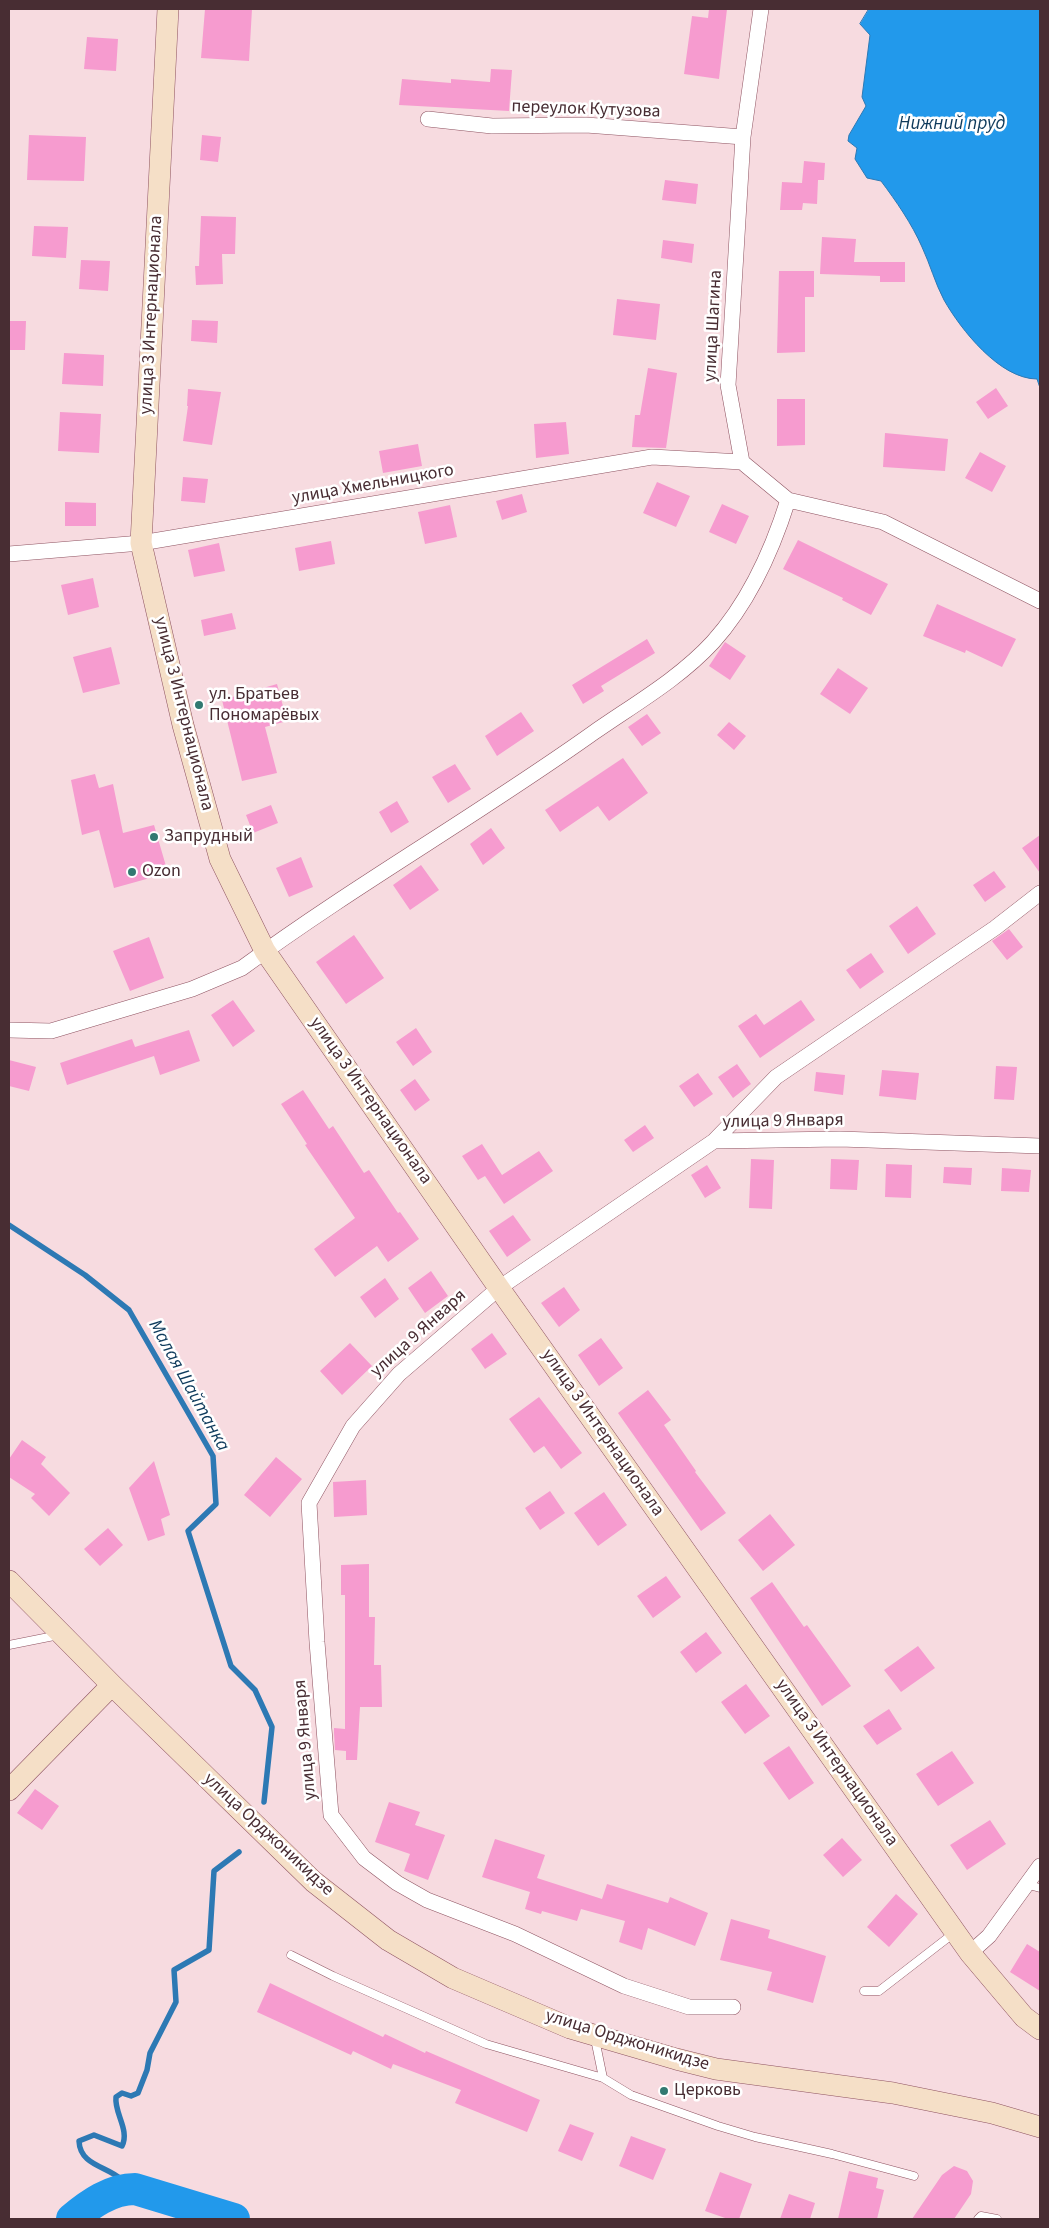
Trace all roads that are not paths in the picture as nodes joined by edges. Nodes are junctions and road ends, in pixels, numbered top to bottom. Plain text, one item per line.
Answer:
1 (168, 9) edge
2 (761, 9) edge
3 (428, 119) dead end
4 (743, 137) junction
5 (742, 462) junction
6 (788, 500) junction
7 (141, 543) junction
8 (9, 554) edge
9 (1040, 601) edge
10 (1040, 893) edge
11 (266, 951) junction
12 (9, 1030) edge
13 (714, 1141) junction
14 (1040, 1146) edge
15 (499, 1288) junction
16 (9, 1581) edge
17 (63, 1634) junction
18 (9, 1645) edge
19 (112, 1685) junction
20 (9, 1790) edge
21 (1040, 1866) edge
22 (1034, 1886) edge
23 (956, 1932) junction
24 (970, 1953) junction
25 (291, 1955) dead end
26 (864, 1991) dead end
27 (733, 2007) dead end
28 (1040, 2029) edge
29 (595, 2034) junction
30 (603, 2078) junction
31 (1040, 2127) edge
32 (914, 2176) dead end
33 (978, 2219) edge
34 (997, 2219) edge

1 - 7 street, улица 3 Интернационала
2 - 4 street, улица Шагина
3 - 4 street, переулок Кутузова
4 - 5 street, улица Шагина
5 - 6 street
5 - 7 street, улица Хмельницкого
6 - 9 street
6 - 11 street
7 - 8 street, улица Хмельницкого
7 - 11 street, улица 3 Интернационала
10 - 13 street
11 - 12 street
11 - 15 street, улица 3 Интернационала
13 - 14 street, улица 9 Января
13 - 15 street, улица 9 Января
15 - 23 street, улица 3 Интернационала
15 - 27 street, улица 9 Января
16 - 17 street, улица Орджоникидзе
17 - 18 lane
17 - 19 street, улица Орджоникидзе
19 - 20 street
19 - 29 street, улица Орджоникидзе
21 - 22 street
22 - 24 street
23 - 24 street, улица 3 Интернационала
23 - 26 lane
24 - 28 street, улица 3 Интернационала
25 - 30 lane
29 - 30 lane
29 - 31 street, улица Орджоникидзе
30 - 32 lane
33 - 34 lane

